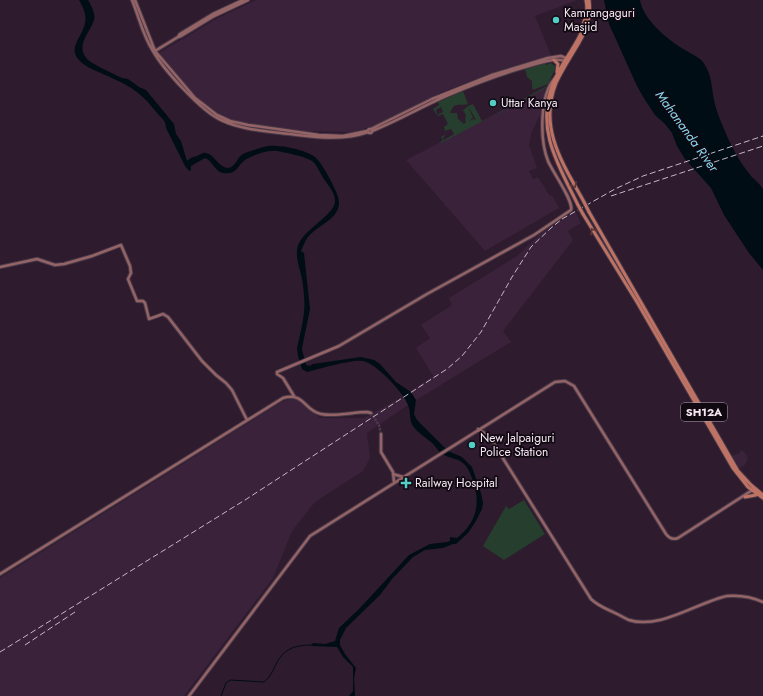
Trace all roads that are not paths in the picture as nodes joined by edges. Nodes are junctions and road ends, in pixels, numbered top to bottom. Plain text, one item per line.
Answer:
1 (134, 0) edge
2 (243, 0) edge
3 (248, 0) edge
4 (588, 0) edge
5 (178, 37) junction
6 (155, 51) junction
7 (548, 60) junction
8 (554, 60) junction
9 (567, 61) junction
10 (556, 76) junction
11 (370, 131) junction
12 (0, 267) edge
13 (294, 396) junction
14 (370, 413) dead end
15 (247, 420) junction
16 (478, 429) junction
17 (381, 434) tunnel mouth
18 (393, 474) junction
19 (403, 477) junction
20 (394, 483) junction
21 (748, 487) junction
22 (754, 490) junction
23 (758, 495) junction
24 (763, 495) edge
25 (744, 496) junction
26 (763, 498) edge
27 (0, 574) edge
28 (763, 602) edge
29 (189, 696) edge

1 - 6 street
1 - 11 street
2 - 5 street
3 - 5 street
4 - 9 main road, SH12A
4 - 9 main road, SH12A
5 - 6 street
6 - 11 street
7 - 8 street
7 - 9 street
7 - 11 street
8 - 9 street
8 - 10 main road
9 - 10 main road, SH12A
9 -> 22 main road, SH12A, bridge
10 - 13 street
21 -> 10 main road, SH12A, bridge
12 - 15 street
13 - 14 street
13 - 15 street
15 - 27 street
16 - 19 street
16 - 25 street
16 - 28 street
17 - 18 street
18 - 19 street
18 - 20 street
19 - 20 street
20 - 29 street
21 - 22 main road, SH12A
21 - 25 main road
22 - 23 main road, SH12A
22 - 24 main road, SH12A
22 - 25 street
23 - 25 main road
23 - 26 main road, SH12A

